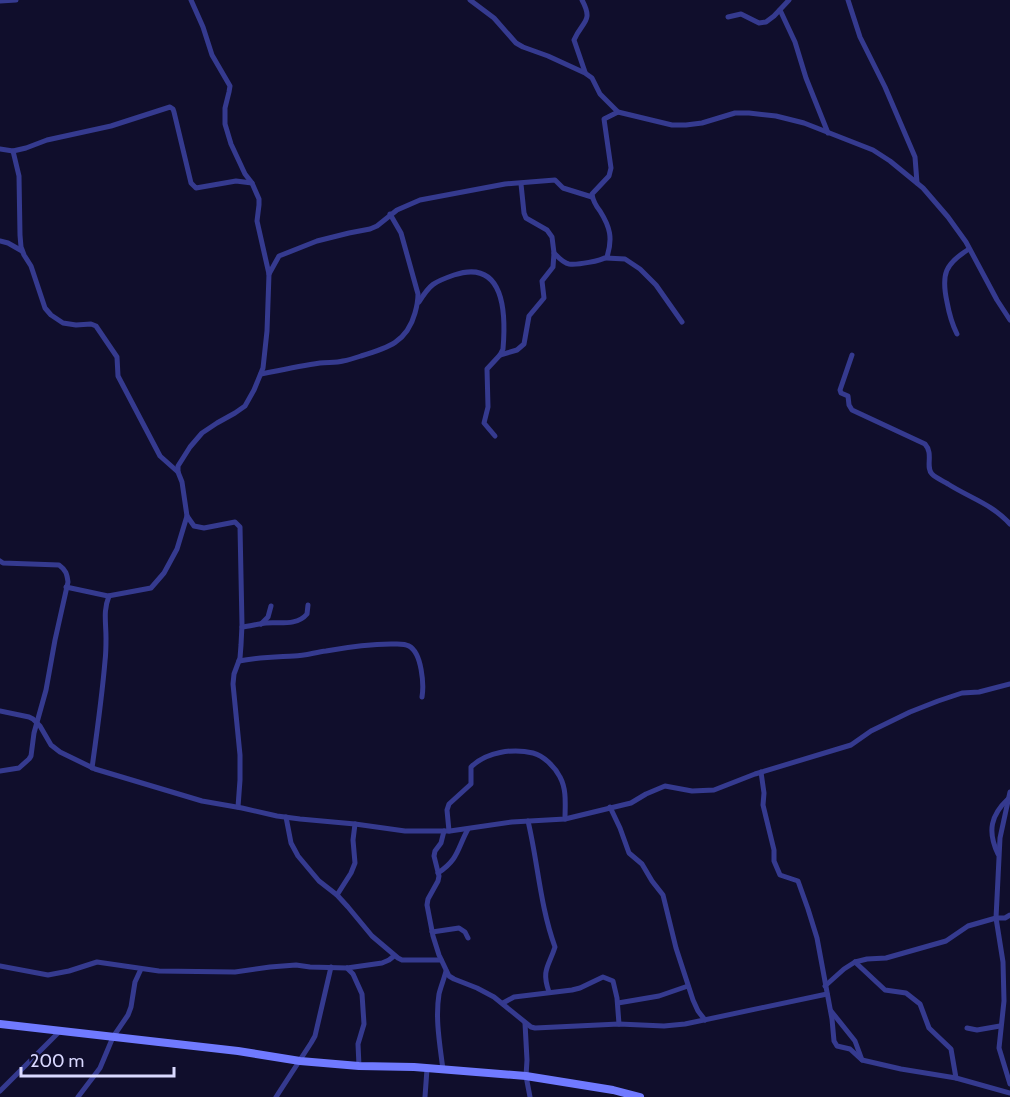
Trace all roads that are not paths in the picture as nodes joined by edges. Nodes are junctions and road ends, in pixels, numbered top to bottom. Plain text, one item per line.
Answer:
1 (16, 0) edge
2 (191, 0) edge
3 (470, 0) edge
4 (582, 0) edge
5 (789, 0) edge
6 (848, 0) edge
7 (0, 1) edge
8 (780, 10) junction
9 (728, 17) dead end
10 (585, 73) junction
11 (618, 112) junction
12 (828, 133) junction
13 (0, 149) edge
14 (13, 151) junction
15 (252, 183) junction
16 (917, 183) junction
17 (521, 184) junction
18 (592, 197) junction
19 (390, 214) junction
20 (0, 241) edge
21 (969, 249) junction
22 (22, 251) junction
23 (554, 253) junction
24 (606, 258) junction
25 (269, 274) junction
26 (418, 303) junction
27 (1010, 320) edge
28 (681, 322) dead end
29 (957, 334) dead end
30 (500, 355) junction
31 (852, 355) dead end
32 (261, 374) junction
33 (495, 436) dead end
34 (178, 472) junction
35 (187, 516) junction
36 (1010, 524) edge
37 (0, 561) edge
38 (66, 587) junction
39 (109, 596) junction
40 (308, 605) dead end
41 (272, 606) dead end
42 (261, 624) junction
43 (242, 627) junction
44 (239, 660) junction
45 (1010, 684) edge
46 (422, 698) dead end
47 (0, 711) edge
48 (37, 722) junction
49 (92, 768) junction
50 (0, 771) edge
51 (761, 772) junction
52 (1009, 795) edge
53 (238, 807) junction
54 (610, 807) junction
55 (285, 817) junction
56 (565, 819) junction
57 (528, 821) junction
58 (355, 824) junction
59 (468, 829) junction
60 (446, 831) junction
61 (999, 855) junction
62 (438, 873) junction
63 (337, 895) junction
64 (1010, 915) edge
65 (996, 918) junction
66 (432, 932) junction
67 (468, 938) dead end
68 (394, 956) junction
69 (441, 960) junction
70 (855, 962) junction
71 (0, 966) edge
72 (331, 967) junction
73 (347, 968) junction
74 (141, 969) junction
75 (446, 971) junction
76 (688, 986) junction
77 (825, 986) junction
78 (549, 992) junction
79 (827, 994) junction
80 (502, 1003) junction
81 (618, 1003) junction
82 (830, 1010) junction
83 (705, 1020) junction
84 (525, 1023) junction
85 (0, 1024) edge
86 (619, 1024) junction
87 (1000, 1026) junction
88 (967, 1028) dead end
89 (60, 1031) junction
90 (113, 1037) junction
91 (862, 1060) junction
92 (300, 1061) junction
93 (359, 1066) junction
94 (427, 1069) junction
95 (443, 1070) junction
96 (526, 1076) junction
97 (956, 1078) junction
98 (1010, 1084) edge
99 (0, 1091) edge
100 (1010, 1093) edge
101 (78, 1097) edge
102 (276, 1097) edge
103 (425, 1097) edge
104 (530, 1097) edge
105 (640, 1097) edge

1 - 7 street
2 - 15 street
3 - 10 street
4 - 10 street
5 - 8 street
6 - 16 street
8 - 9 street
8 - 12 street
10 - 11 street
11 - 12 street
11 - 18 street
12 - 16 street
13 - 14 street
14 - 15 street
14 - 22 street
15 - 25 street
16 - 21 street
17 - 18 street
17 - 19 street
17 - 23 street
18 - 24 street
19 - 25 street
19 - 26 street
20 - 22 street
21 - 27 street
21 - 29 street
22 - 34 street
23 - 24 street
23 - 30 street
24 - 28 street
25 - 32 street
26 - 30 street
26 - 32 street
30 - 33 street
31 - 36 street
32 - 34 street
34 - 35 street
35 - 39 street
35 - 43 street
37 - 38 street
38 - 39 street
38 - 48 street
39 - 49 street
40 - 42 street
41 - 42 street
42 - 43 street
43 - 44 street
44 - 46 street
44 - 53 street
45 - 51 street
47 - 48 street
48 - 49 street
48 - 50 street
49 - 53 street
51 - 54 street
51 - 77 street
52 - 61 street
52 - 61 street
53 - 55 street
54 - 56 street
54 - 76 street
55 - 58 street
55 - 63 street
56 - 57 street
56 - 60 street
57 - 59 street
57 - 78 street
58 - 60 street
58 - 63 street
59 - 60 street
59 - 62 street
60 - 62 street
61 - 65 street
62 - 66 street
63 - 68 street
64 - 65 street
65 - 70 street
65 - 87 street
66 - 67 street
66 - 69 street
68 - 69 street
68 - 73 street
69 - 75 street
70 - 77 street
70 - 97 street
71 - 74 street
72 - 73 street
72 - 74 street
72 - 92 street
73 - 93 street
74 - 90 street
75 - 80 street
75 - 95 street
76 - 81 street
76 - 83 street
77 - 79 street
78 - 80 street
78 - 81 street
79 - 82 street
79 - 83 street
80 - 84 street
81 - 86 street
82 - 91 street
82 - 91 street
83 - 86 street
84 - 86 street
84 - 96 street
85 - 89 street
87 - 88 street
87 - 98 street
89 - 90 street
89 - 99 street
90 - 92 street
90 - 101 street
91 - 97 street
92 - 93 street
92 - 102 street
93 - 94 street
94 - 95 street
94 - 103 street
95 - 96 street
96 - 104 street
96 - 105 street
97 - 100 street

